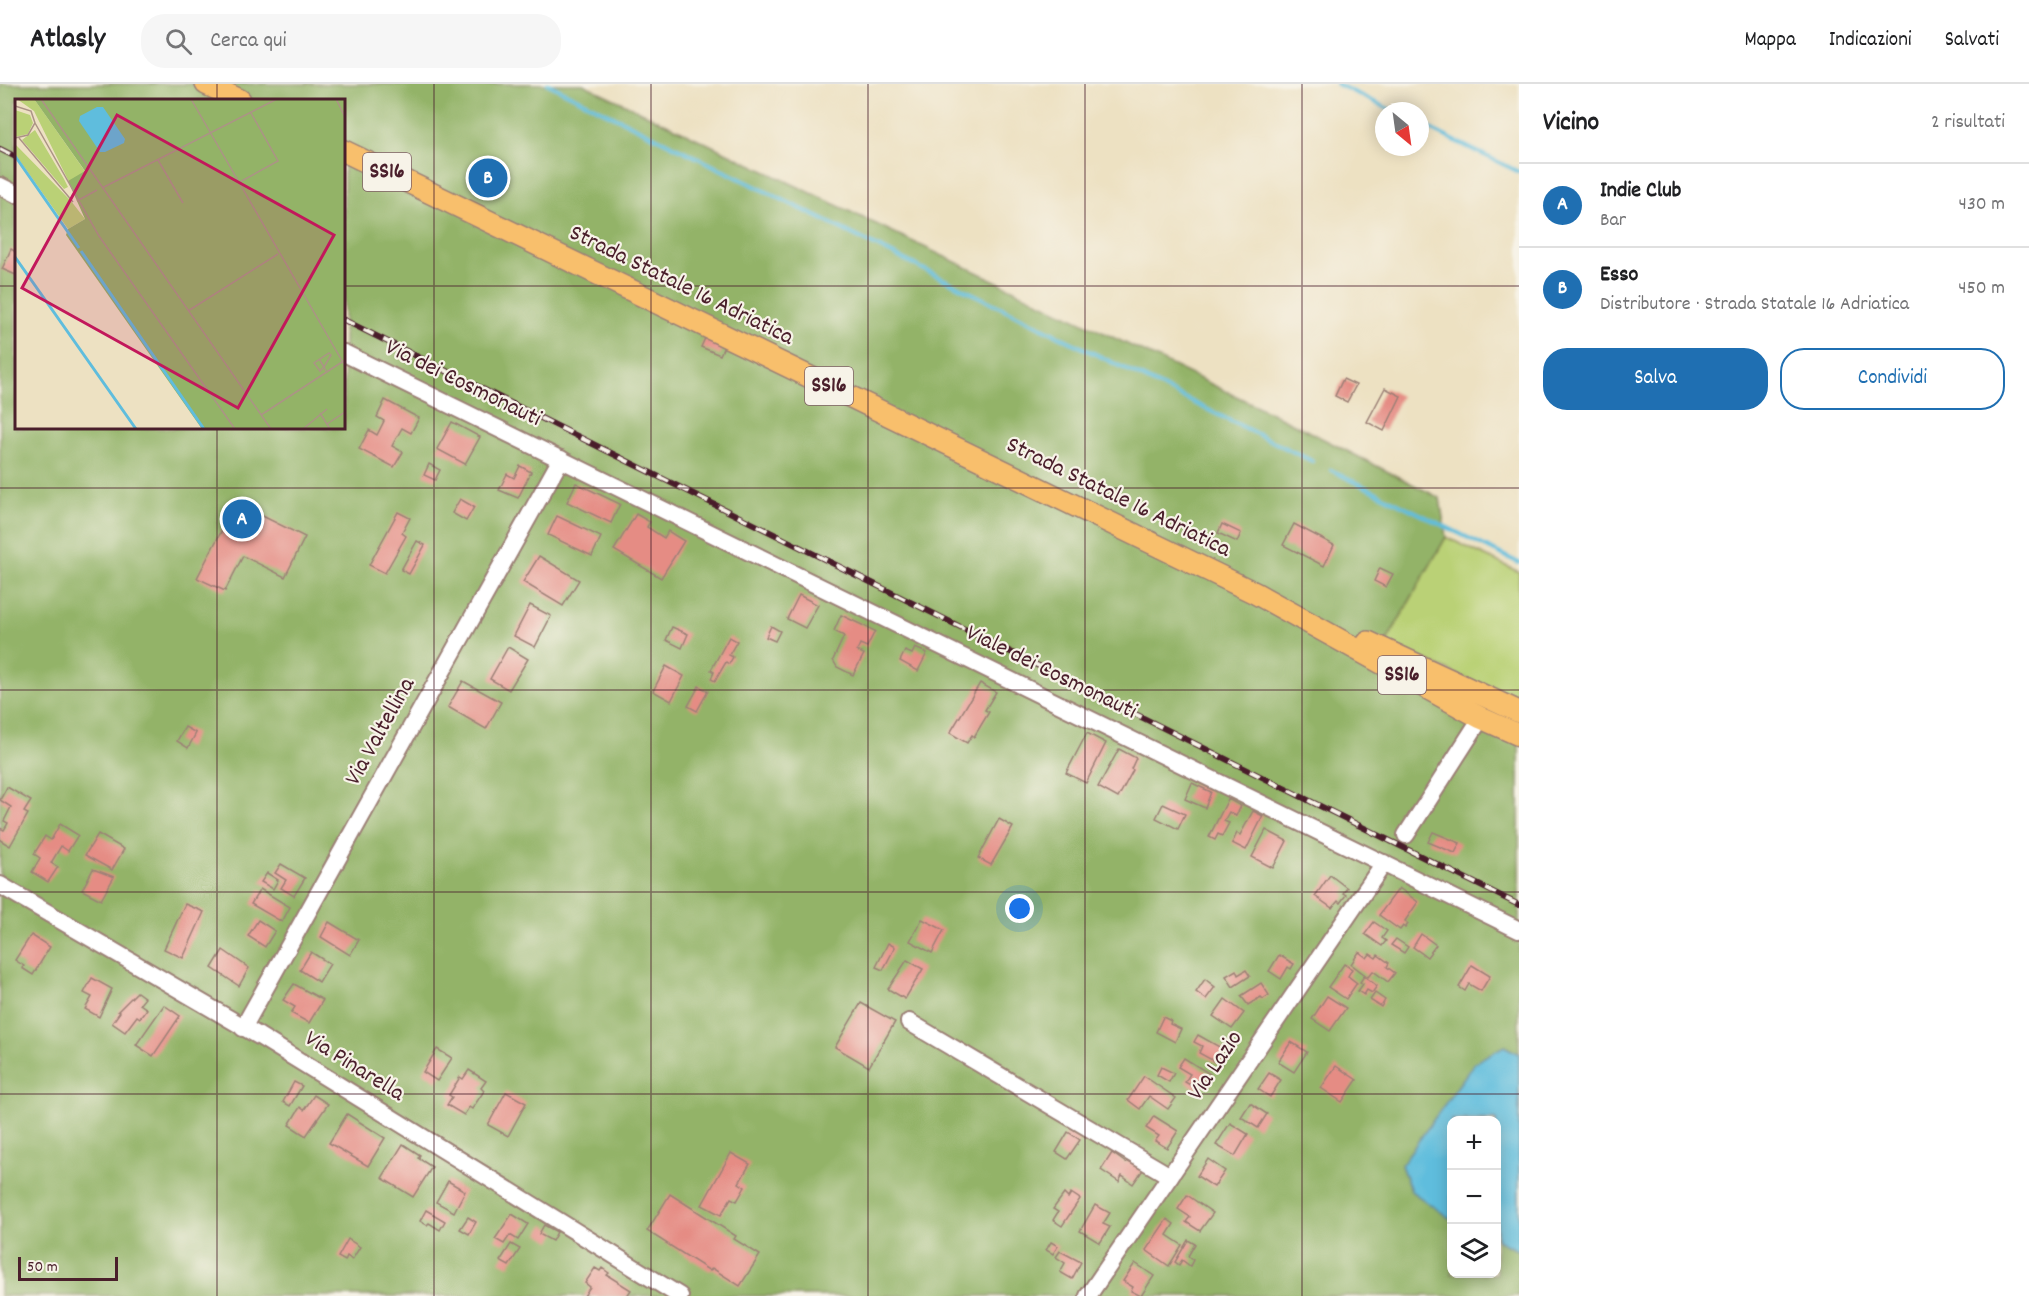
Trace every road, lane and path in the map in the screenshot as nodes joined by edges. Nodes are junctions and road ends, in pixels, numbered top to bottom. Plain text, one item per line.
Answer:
1 (206, 84) edge
2 (238, 99) edge
3 (345, 151) edge
4 (0, 186) edge
5 (15, 194) edge
6 (345, 353) edge
7 (561, 459) junction
8 (1286, 610) junction
9 (1519, 711) edge
10 (1480, 718) junction
11 (1519, 735) edge
12 (1406, 835) dead end
13 (1384, 863) junction
14 (0, 885) edge
15 (1519, 930) edge
16 (909, 1022) dead end
17 (243, 1028) junction
18 (1170, 1176) junction
19 (673, 1294) edge
20 (1088, 1296) edge

1 - 2 main road
3 - 8 main road, Strada Statale 16 Adriatica / SS16
4 - 5 street
6 - 7 street, Via dei Cosmonauti
7 - 13 street, Viale dei Cosmonauti
7 - 17 street, Via Valtellina
8 - 9 main road, Strada Statale 16 Adriatica / SS16
8 - 10 main road, Strada Statale 16 Adriatica / SS16
10 - 11 main road, Strada Statale 16 Adriatica / SS16
10 - 12 street
13 - 15 street, Viale dei Cosmonauti
13 - 18 street, Via Lazio
14 - 17 street, Via Pinarella
16 - 18 street
17 - 19 street, Via Pinarella
18 - 20 street, Via Lazio

